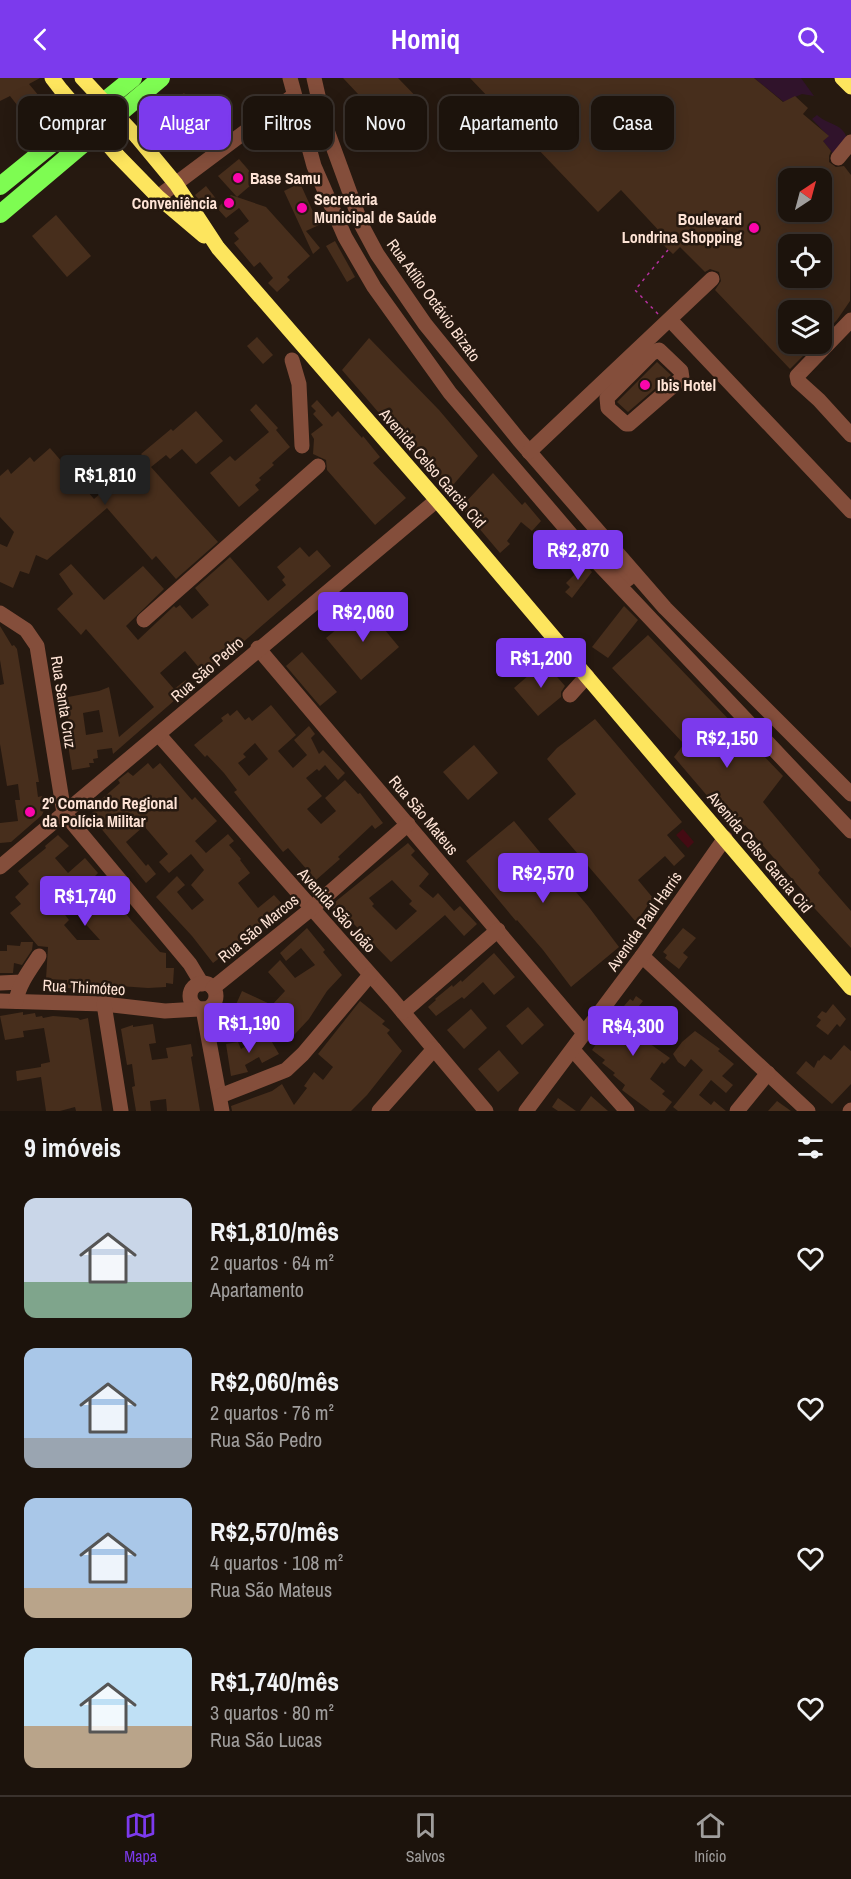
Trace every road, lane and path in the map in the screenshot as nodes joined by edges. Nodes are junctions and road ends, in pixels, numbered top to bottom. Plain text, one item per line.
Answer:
1 (52, 78) edge
2 (82, 78) edge
3 (133, 78) edge
4 (161, 78) edge
5 (290, 78) edge
6 (314, 78) edge
7 (293, 96) edge
8 (243, 134) edge
9 (851, 142) edge
10 (309, 150) edge
11 (148, 151) junction
12 (121, 159) junction
13 (844, 162) edge
14 (176, 184) junction
15 (0, 186) edge
16 (158, 197) junction
17 (0, 214) edge
18 (218, 248) junction
19 (668, 249) dead end
20 (712, 279) dead end
21 (658, 315) dead end
22 (851, 320) edge
23 (675, 325) dead end
24 (292, 360) dead end
25 (621, 421) joint
26 (851, 435) edge
27 (302, 446) dead end
28 (529, 452) junction
29 (318, 466) dead end
30 (437, 500) junction
31 (851, 511) edge
32 (580, 544) junction
33 (665, 608) junction
34 (0, 613) edge
35 (144, 620) dead end
36 (258, 648) junction
37 (587, 676) junction
38 (570, 695) dead end
39 (159, 735) junction
40 (851, 794) edge
41 (64, 813) junction
42 (408, 824) junction
43 (851, 831) edge
44 (725, 838) junction
45 (0, 867) edge
46 (311, 909) junction
47 (498, 930) junction
48 (39, 956) dead end
49 (642, 956) junction
50 (370, 975) junction
51 (0, 982) edge
52 (22, 982) junction
53 (208, 986) junction
54 (851, 987) edge
55 (0, 1001) edge
56 (16, 1001) junction
57 (104, 1004) junction
58 (197, 1005) junction
59 (403, 1012) junction
60 (584, 1033) junction
61 (434, 1049) junction
62 (573, 1050) junction
63 (768, 1073) junction
64 (221, 1103) edge
65 (121, 1111) edge
66 (379, 1111) edge
67 (486, 1111) edge
68 (526, 1111) edge
69 (627, 1111) edge
70 (736, 1111) edge
71 (808, 1111) edge

1 - 12 main road, Avenida Celso Garcia Cid, bridge
2 - 11 main road, Avenida Celso Garcia Cid, bridge
3 - 15 highway
4 - 17 highway
5 - 7 street
6 - 28 street, Rua Atílio Octávio Bizato
8 - 14 street
9 - 13 street
10 - 32 street
11 - 12 main road
11 - 14 main road, Avenida Celso Garcia Cid
12 - 16 main road, Avenida Celso Garcia Cid
14 - 16 street
14 - 18 main road, Avenida Celso Garcia Cid
16 - 18 main road, Avenida Celso Garcia Cid
18 - 30 main road, Avenida Celso Garcia Cid
19 - 21 path
20 - 28 street
22 - 26 street
23 - 31 street
24 - 27 street
25 - 25 street
28 - 33 street, Rua Atílio Octávio Bizato
29 - 35 street
30 - 36 street, Rua São Pedro
30 - 37 main road, Avenida Celso Garcia Cid
32 - 33 street
32 - 43 street
33 - 40 street
34 - 41 street, Rua Santa Cruz
36 - 39 street, Rua São Pedro
36 - 42 street, Rua São Mateus
37 - 38 street
37 - 44 main road, Avenida Celso Garcia Cid
39 - 41 street, Rua São Pedro
39 - 46 street, Avenida São João
41 - 45 street, Rua São Pedro
41 - 53 street
42 - 46 street, Rua São Marcos
42 - 47 street, Rua São Mateus
44 - 49 street, Avenida Paul Harris
44 - 54 main road, Avenida Celso Garcia Cid
46 - 50 street, Avenida São João
46 - 53 street, Rua São Marcos
47 - 59 street
47 - 60 street, Rua São Mateus
48 - 52 street
49 - 60 street, Avenida Paul Harris
49 - 63 street
50 - 59 street, Avenida São João
50 - 64 street
51 - 52 street
52 - 56 street
53 - 58 street, Rua São Marcos
53 - 58 street
55 - 56 street, Rua Thimóteo
56 - 57 street, Rua Thimóteo
57 - 58 street, Rua Thimóteo
57 - 65 street
58 - 64 street
59 - 61 street, Avenida São João
60 - 62 street, Avenida Paul Harris
61 - 66 street
61 - 67 street, Avenida São João
62 - 68 street, Avenida Paul Harris
62 - 69 street
63 - 70 street
63 - 71 street

